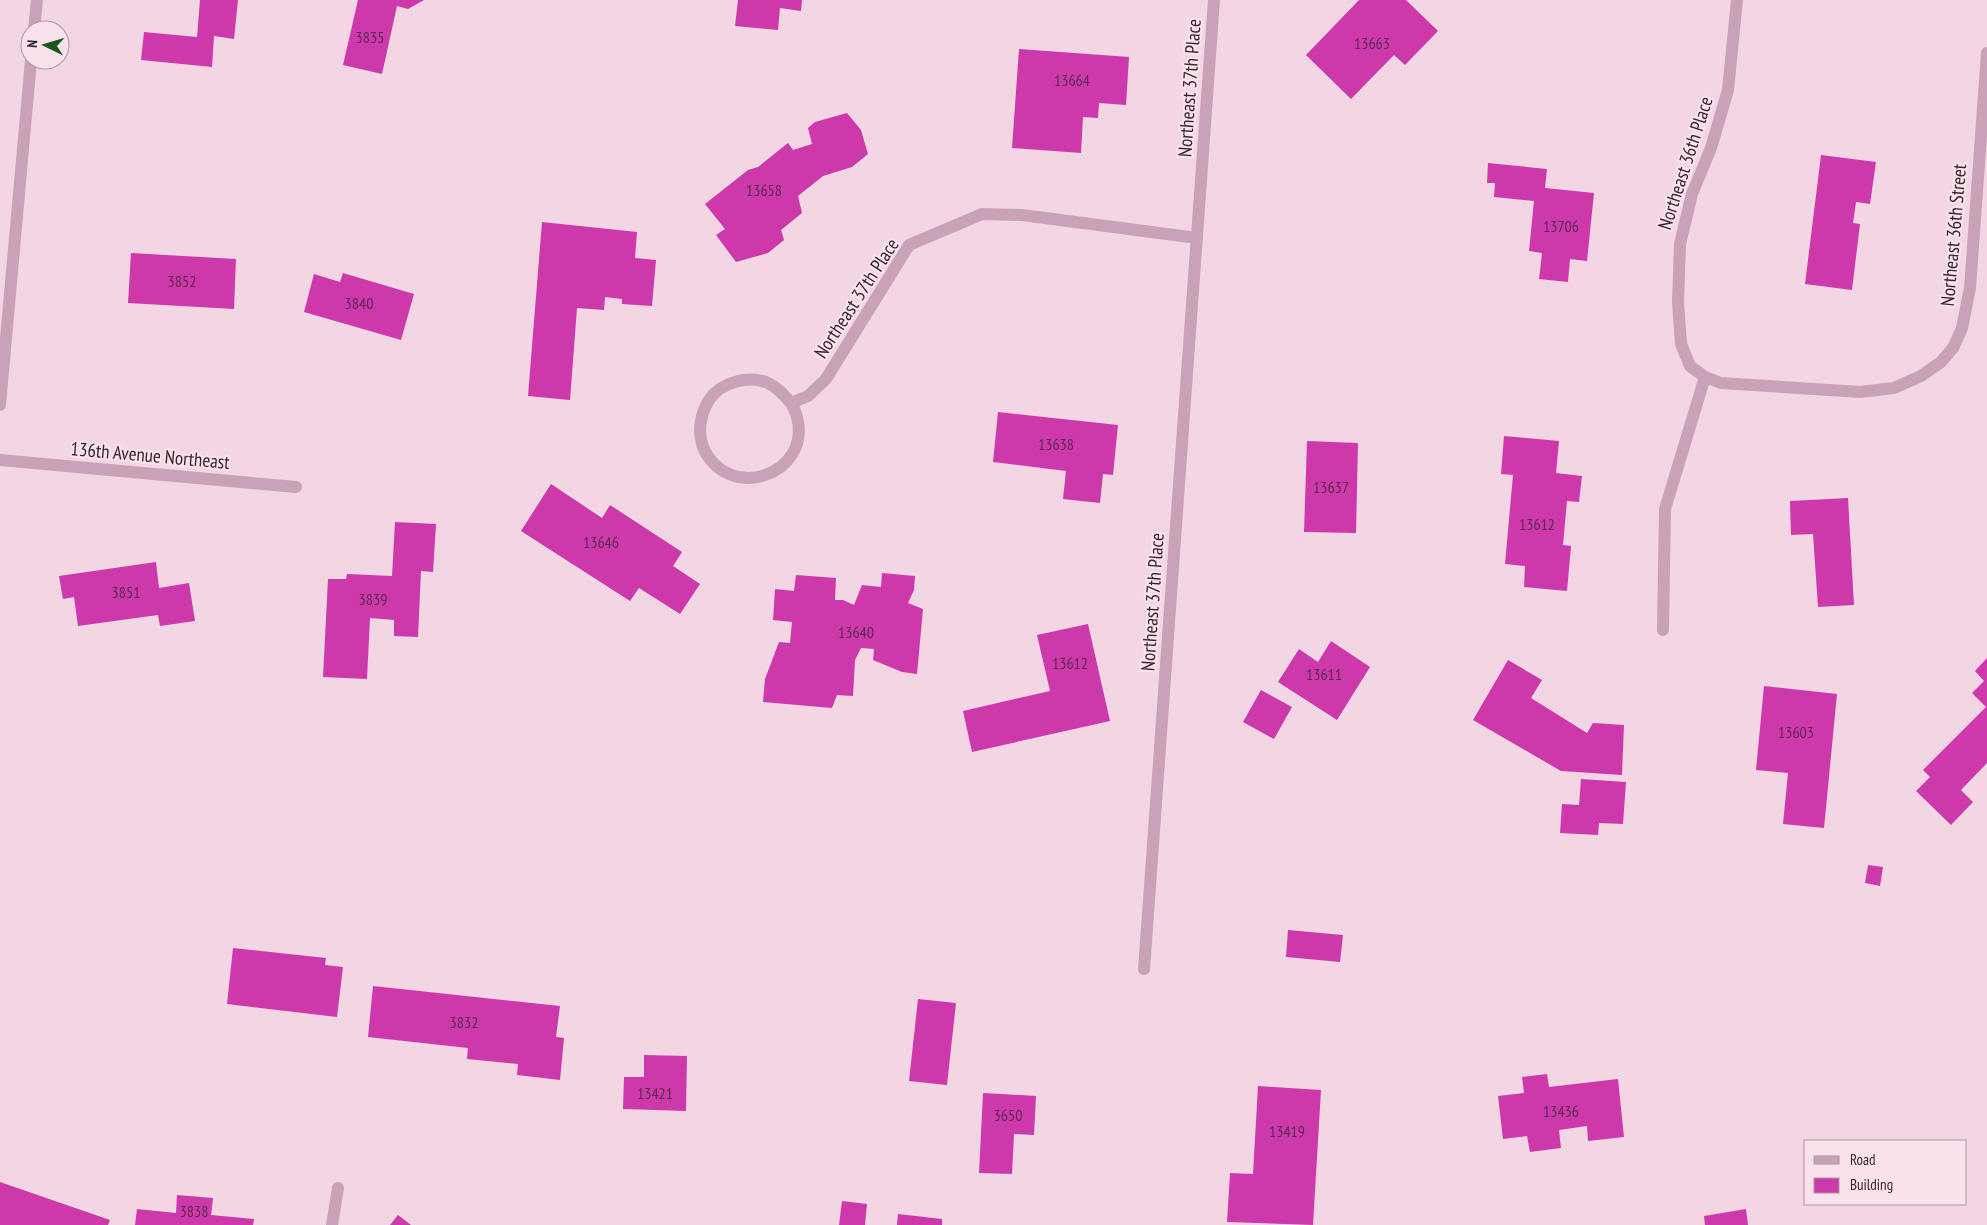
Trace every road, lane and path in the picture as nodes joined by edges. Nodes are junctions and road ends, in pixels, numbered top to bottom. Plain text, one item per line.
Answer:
1 (37, 0) edge
2 (1214, 0) edge
3 (1737, 0) edge
4 (35, 20) edge
5 (1987, 53) edge
6 (31, 70) edge
7 (1197, 238) junction
8 (1690, 366) joint
9 (1705, 377) junction
10 (791, 403) junction
11 (0, 405) edge
12 (0, 460) edge
13 (296, 487) dead end
14 (1664, 630) dead end
15 (1144, 969) dead end
16 (338, 1188) dead end
17 (332, 1225) edge

1 - 4 street
2 - 7 street, Northeast 37th Place
3 - 8 street, Northeast 36th Place
5 - 9 street, Northeast 36th Street
6 - 11 street
7 - 10 street, Northeast 37th Place
7 - 15 street, Northeast 37th Place
8 - 9 street, Northeast 36th Street
9 - 14 street
10 - 10 street
12 - 13 street, 136th Avenue Northeast
16 - 17 street

